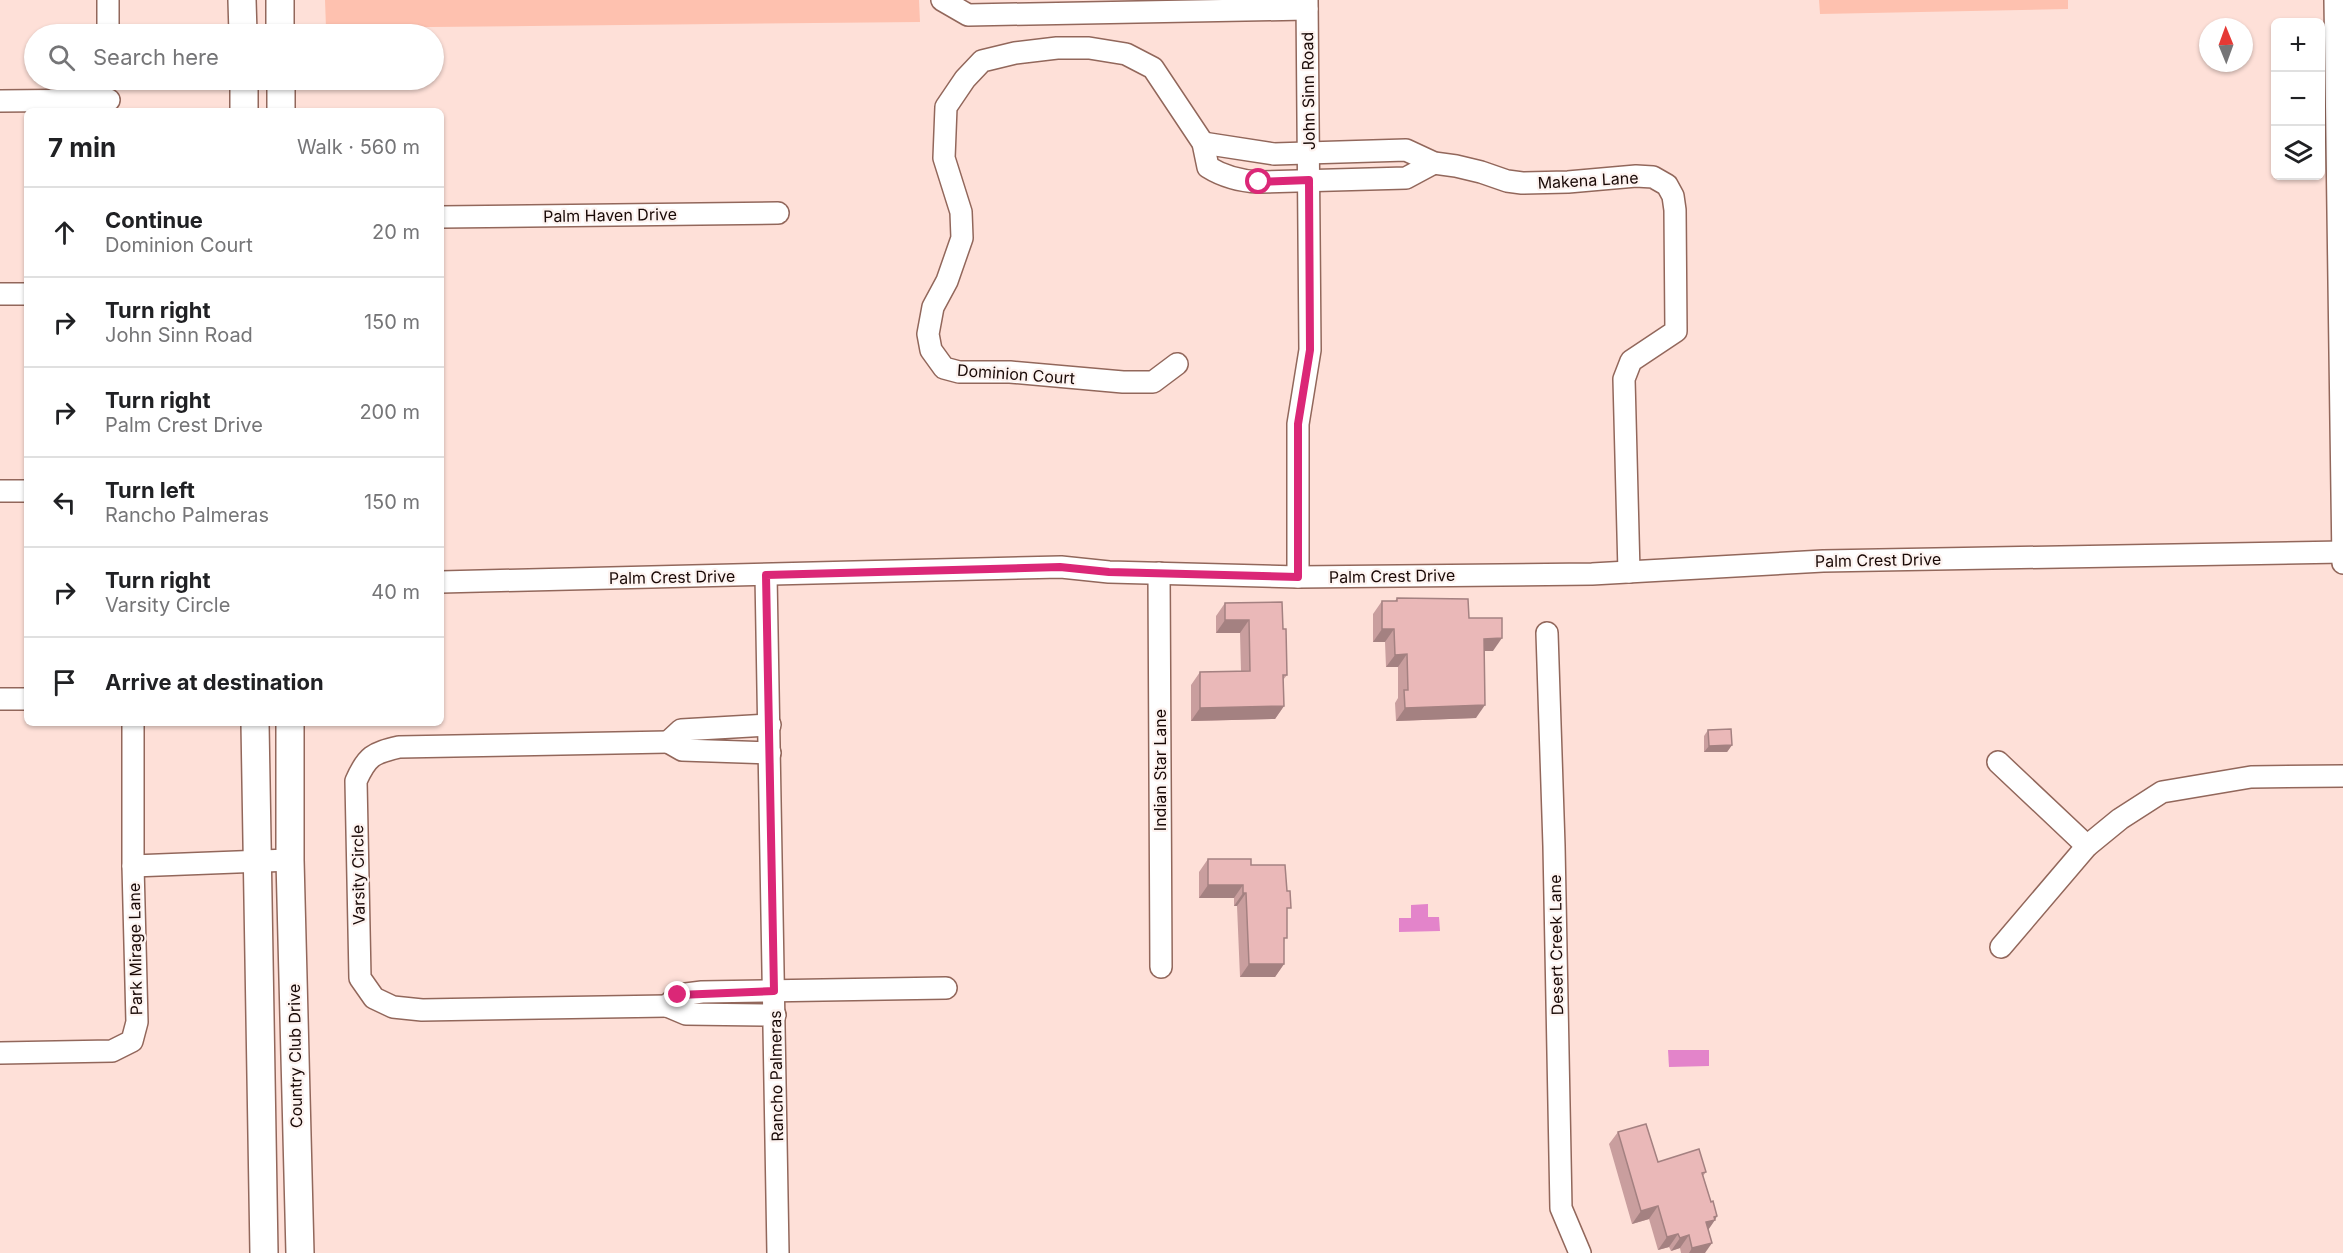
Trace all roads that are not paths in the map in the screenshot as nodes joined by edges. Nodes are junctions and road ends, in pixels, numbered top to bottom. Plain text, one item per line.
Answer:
1 (108, 0) edge
2 (242, 0) edge
3 (280, 0) edge
4 (942, 0) edge
5 (2335, 0) edge
6 (1307, 4) edge
7 (108, 24) edge
8 (243, 24) edge
9 (280, 24) edge
10 (244, 90) edge
11 (281, 90) edge
12 (109, 97) edge
13 (0, 100) edge
14 (244, 108) edge
15 (281, 108) edge
16 (1203, 143) junction
17 (1249, 150) junction
18 (1384, 150) junction
19 (1309, 152) junction
20 (1434, 163) junction
21 (1386, 178) junction
22 (1309, 180) junction
23 (1244, 181) junction
24 (778, 213) dead end
25 (444, 217) edge
26 (0, 294) edge
27 (24, 294) edge
28 (1177, 364) dead end
29 (0, 491) edge
30 (24, 491) edge
31 (2343, 552) edge
32 (2343, 563) edge
33 (1629, 572) junction
34 (1159, 573) junction
35 (766, 575) junction
36 (1298, 577) junction
37 (444, 582) edge
38 (1547, 633) dead end
39 (0, 699) edge
40 (24, 699) edge
41 (770, 725) junction
42 (133, 726) edge
43 (255, 726) edge
44 (290, 726) edge
45 (707, 729) junction
46 (668, 742) junction
47 (708, 750) junction
48 (770, 753) junction
49 (1998, 762) dead end
50 (2343, 776) edge
51 (2087, 846) junction
52 (290, 860) junction
53 (258, 861) junction
54 (133, 866) junction
55 (2001, 947) dead end
56 (1161, 967) dead end
57 (946, 988) dead end
58 (774, 991) junction
59 (711, 992) junction
60 (668, 1006) junction
61 (711, 1014) junction
62 (776, 1015) junction
63 (0, 1053) edge
64 (264, 1253) edge
65 (300, 1253) edge
66 (778, 1253) edge
67 (1580, 1253) edge

1 - 7 street
2 - 8 main road
3 - 9 main road
4 - 6 street
5 - 31 street
6 - 19 street, John Sinn Road
10 - 14 main road
11 - 15 main road
12 - 13 street
16 - 17 street
16 - 23 street, Dominion Court
16 - 28 street, Dominion Court
17 - 19 street
17 - 23 street
18 - 19 street, Makena Lane
18 - 20 street, Makena Lane
18 - 21 street
19 - 22 street, John Sinn Road
20 - 21 street
20 - 33 street, Makena Lane
21 - 22 street
22 - 23 street, Dominion Court
22 - 36 street, John Sinn Road
24 - 25 street, Palm Haven Drive
26 - 27 street
29 - 30 street
31 - 32 street
31 - 33 street, Palm Crest Drive
33 - 36 street, Palm Crest Drive
34 - 35 street, Palm Crest Drive
34 - 36 street, Palm Crest Drive
34 - 56 street, Indian Star Lane
35 - 37 street, Palm Crest Drive
35 - 41 street, Rancho Palmeras
38 - 67 street, Desert Creek Lane
39 - 40 street
41 - 45 street, Varsity Circle
41 - 48 street, Rancho Palmeras
42 - 54 street, Park Mirage Lane
43 - 53 main road, Country Club Drive
44 - 52 main road, Country Club Drive
45 - 46 street, Varsity Circle
45 - 47 street
46 - 47 street, Varsity Circle
46 - 60 street, Varsity Circle
47 - 48 street, Varsity Circle
48 - 58 street, Rancho Palmeras
49 - 51 street
50 - 51 street
51 - 55 street
52 - 53 street, Park Mirage Lane
52 - 65 main road, Country Club Drive
53 - 54 street, Park Mirage Lane
53 - 64 main road, Country Club Drive
54 - 63 street, Park Mirage Lane
57 - 58 street, Varsity Circle
58 - 59 street, Varsity Circle
58 - 62 street, Rancho Palmeras
59 - 60 street, Varsity Circle
59 - 61 street
60 - 61 street, Varsity Circle
61 - 62 street, Varsity Circle
62 - 66 street, Rancho Palmeras

